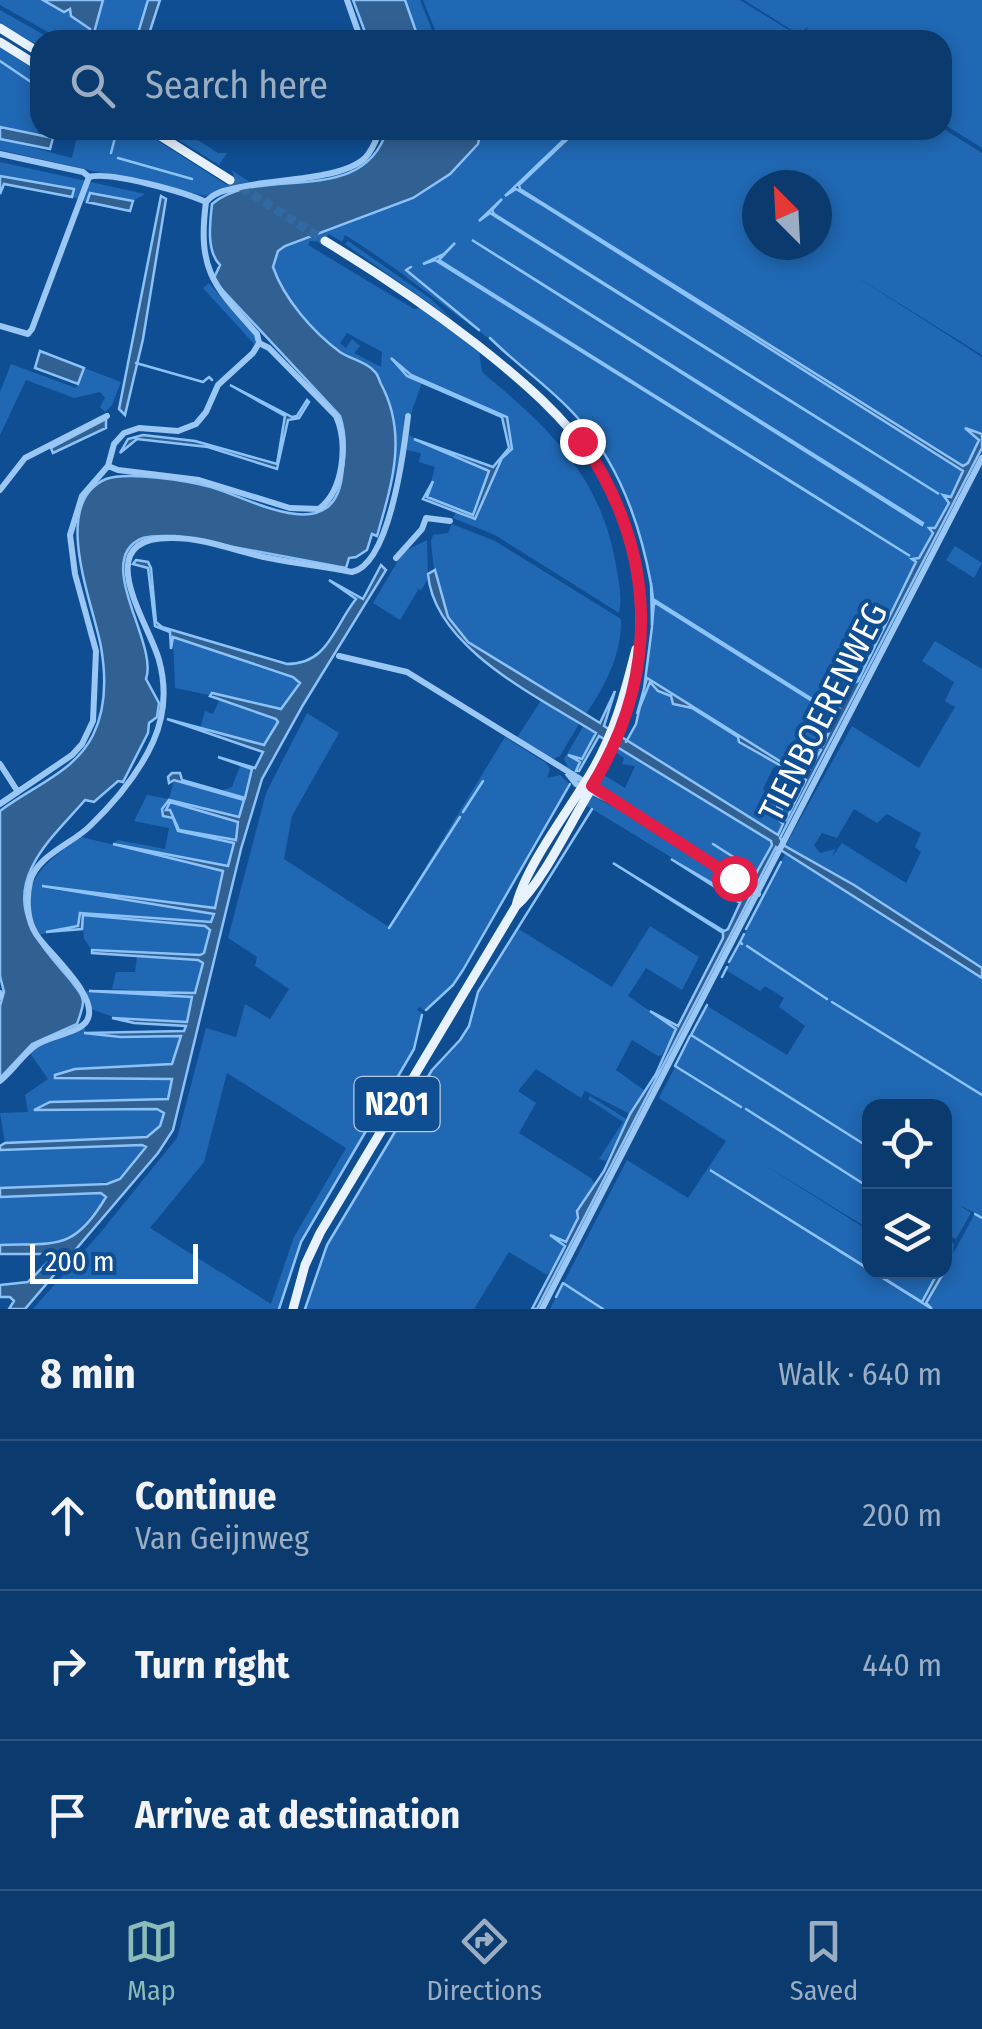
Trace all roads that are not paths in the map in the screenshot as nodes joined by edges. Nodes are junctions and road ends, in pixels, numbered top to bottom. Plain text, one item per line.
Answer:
1 (346, 0) edge
2 (0, 28) edge
3 (357, 30) edge
4 (0, 42) edge
5 (30, 47) edge
6 (30, 60) edge
7 (167, 140) edge
8 (376, 140) edge
9 (0, 154) edge
10 (88, 177) junction
11 (230, 180) tunnel mouth
12 (206, 202) junction
13 (326, 241) tunnel mouth
14 (0, 326) edge
15 (259, 343) junction
16 (107, 416) dead end
17 (408, 416) dead end
18 (982, 458) edge
19 (108, 466) junction
20 (1, 486) edge
21 (450, 521) dead end
22 (396, 558) dead end
23 (339, 656) dead end
24 (0, 764) edge
25 (587, 787) junction
26 (18, 792) junction
27 (0, 804) edge
28 (756, 893) junction
29 (0, 1081) edge
30 (292, 1309) edge
31 (542, 1309) edge

1 - 3 street
2 - 5 main road
4 - 6 main road
7 - 11 main road
8 - 12 street
9 - 10 street
10 - 12 street
10 - 14 street
12 - 15 street
13 - 25 main road, N201
15 - 19 street
15 - 19 street
16 - 20 street
17 - 29 street
18 - 28 street, TIENBOERENWEG
19 - 26 street
21 - 22 street
23 - 25 street
24 - 26 street
25 - 28 street
25 - 30 main road, N201
26 - 27 street
28 - 31 street, TIENBOERENWEG

